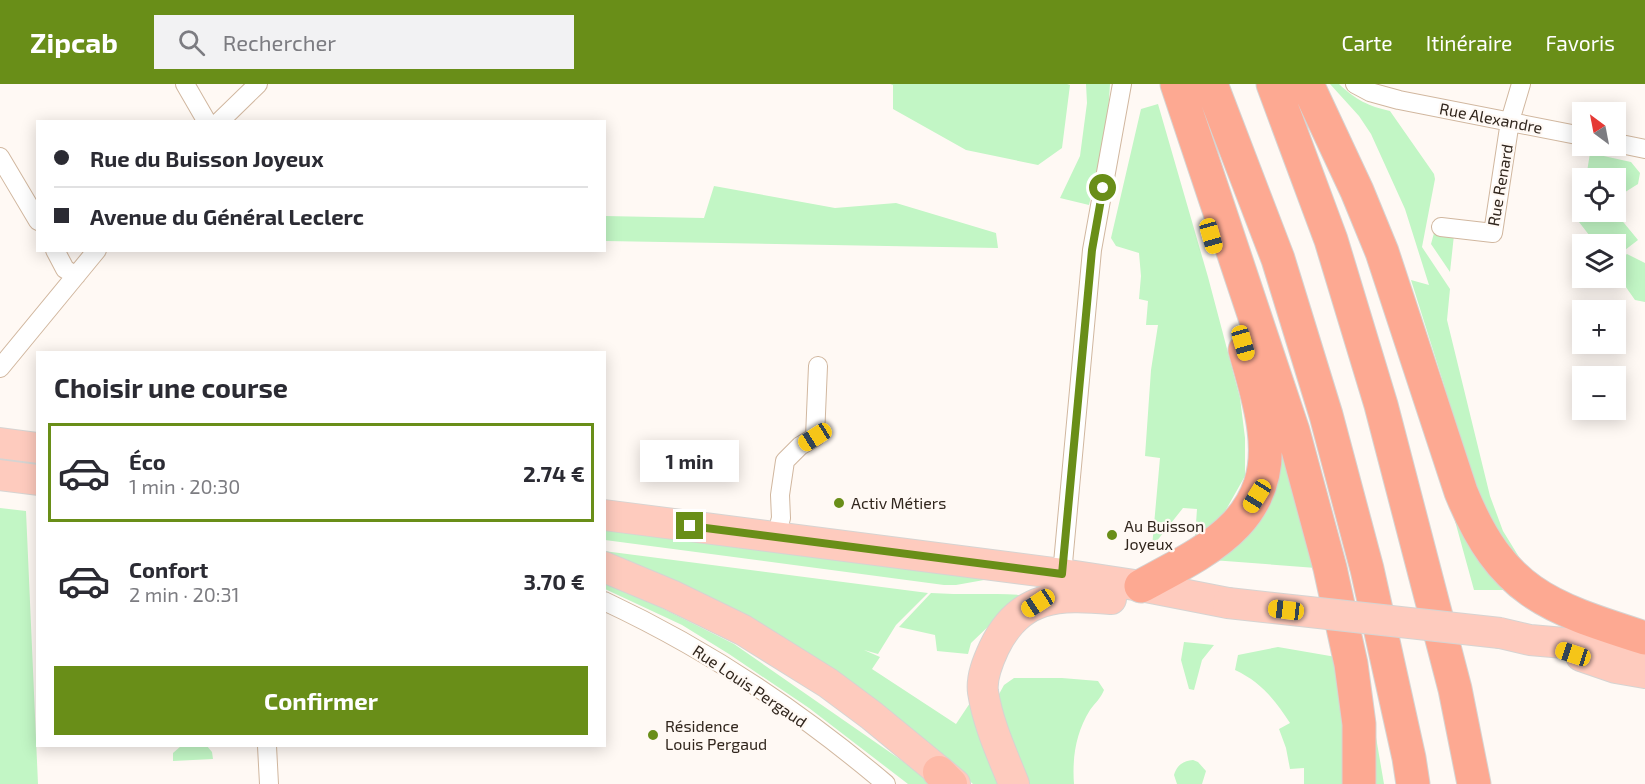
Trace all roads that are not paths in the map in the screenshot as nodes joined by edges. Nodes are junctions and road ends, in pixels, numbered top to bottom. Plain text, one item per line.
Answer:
1 (185, 84) edge
2 (258, 84) edge
3 (1122, 84) edge
4 (1164, 84) edge
5 (1177, 84) edge
6 (1211, 84) edge
7 (1274, 84) edge
8 (1306, 84) edge
9 (1355, 84) edge
10 (1521, 84) edge
11 (206, 120) edge
12 (221, 120) edge
13 (1510, 121) junction
14 (1572, 134) edge
15 (1626, 145) edge
16 (1645, 149) edge
17 (0, 157) edge
18 (36, 218) edge
19 (1441, 227) dead end
20 (55, 252) edge
21 (95, 252) edge
22 (76, 276) junction
23 (818, 366) dead end
24 (0, 368) edge
25 (0, 443) edge
26 (36, 447) edge
27 (0, 475) edge
28 (36, 480) edge
29 (606, 515) edge
30 (776, 537) junction
31 (606, 568) edge
32 (1062, 574) junction
33 (1141, 586) junction
34 (606, 602) edge
35 (1222, 602) junction
36 (1645, 638) edge
37 (1530, 640) junction
38 (1645, 650) edge
39 (1645, 673) edge
40 (267, 747) edge
41 (948, 780) edge
42 (269, 784) edge
43 (886, 784) edge
44 (1014, 784) edge
45 (1359, 784) edge
46 (1413, 784) edge
47 (1474, 784) edge

1 - 11 street
2 - 12 street
3 - 32 street
4 - 33 highway
5 - 45 highway
6 - 46 highway
7 - 47 highway
8 - 36 highway
9 - 13 street, Rue Alexandre
10 - 13 street
13 - 14 street, Rue Alexandre
13 - 19 street, Rue Renard
15 - 16 street
17 - 18 street
20 - 22 street
21 - 22 street
22 - 24 street
23 - 30 street
25 - 26 main road
27 - 28 main road
29 - 30 main road
30 - 32 main road
31 - 41 main road
32 - 33 main road
33 - 35 main road
34 - 43 street, Rue Louis Pergaud
35 - 37 main road, bridge
35 - 44 main road
37 - 38 main road
37 - 39 main road
40 - 42 street

